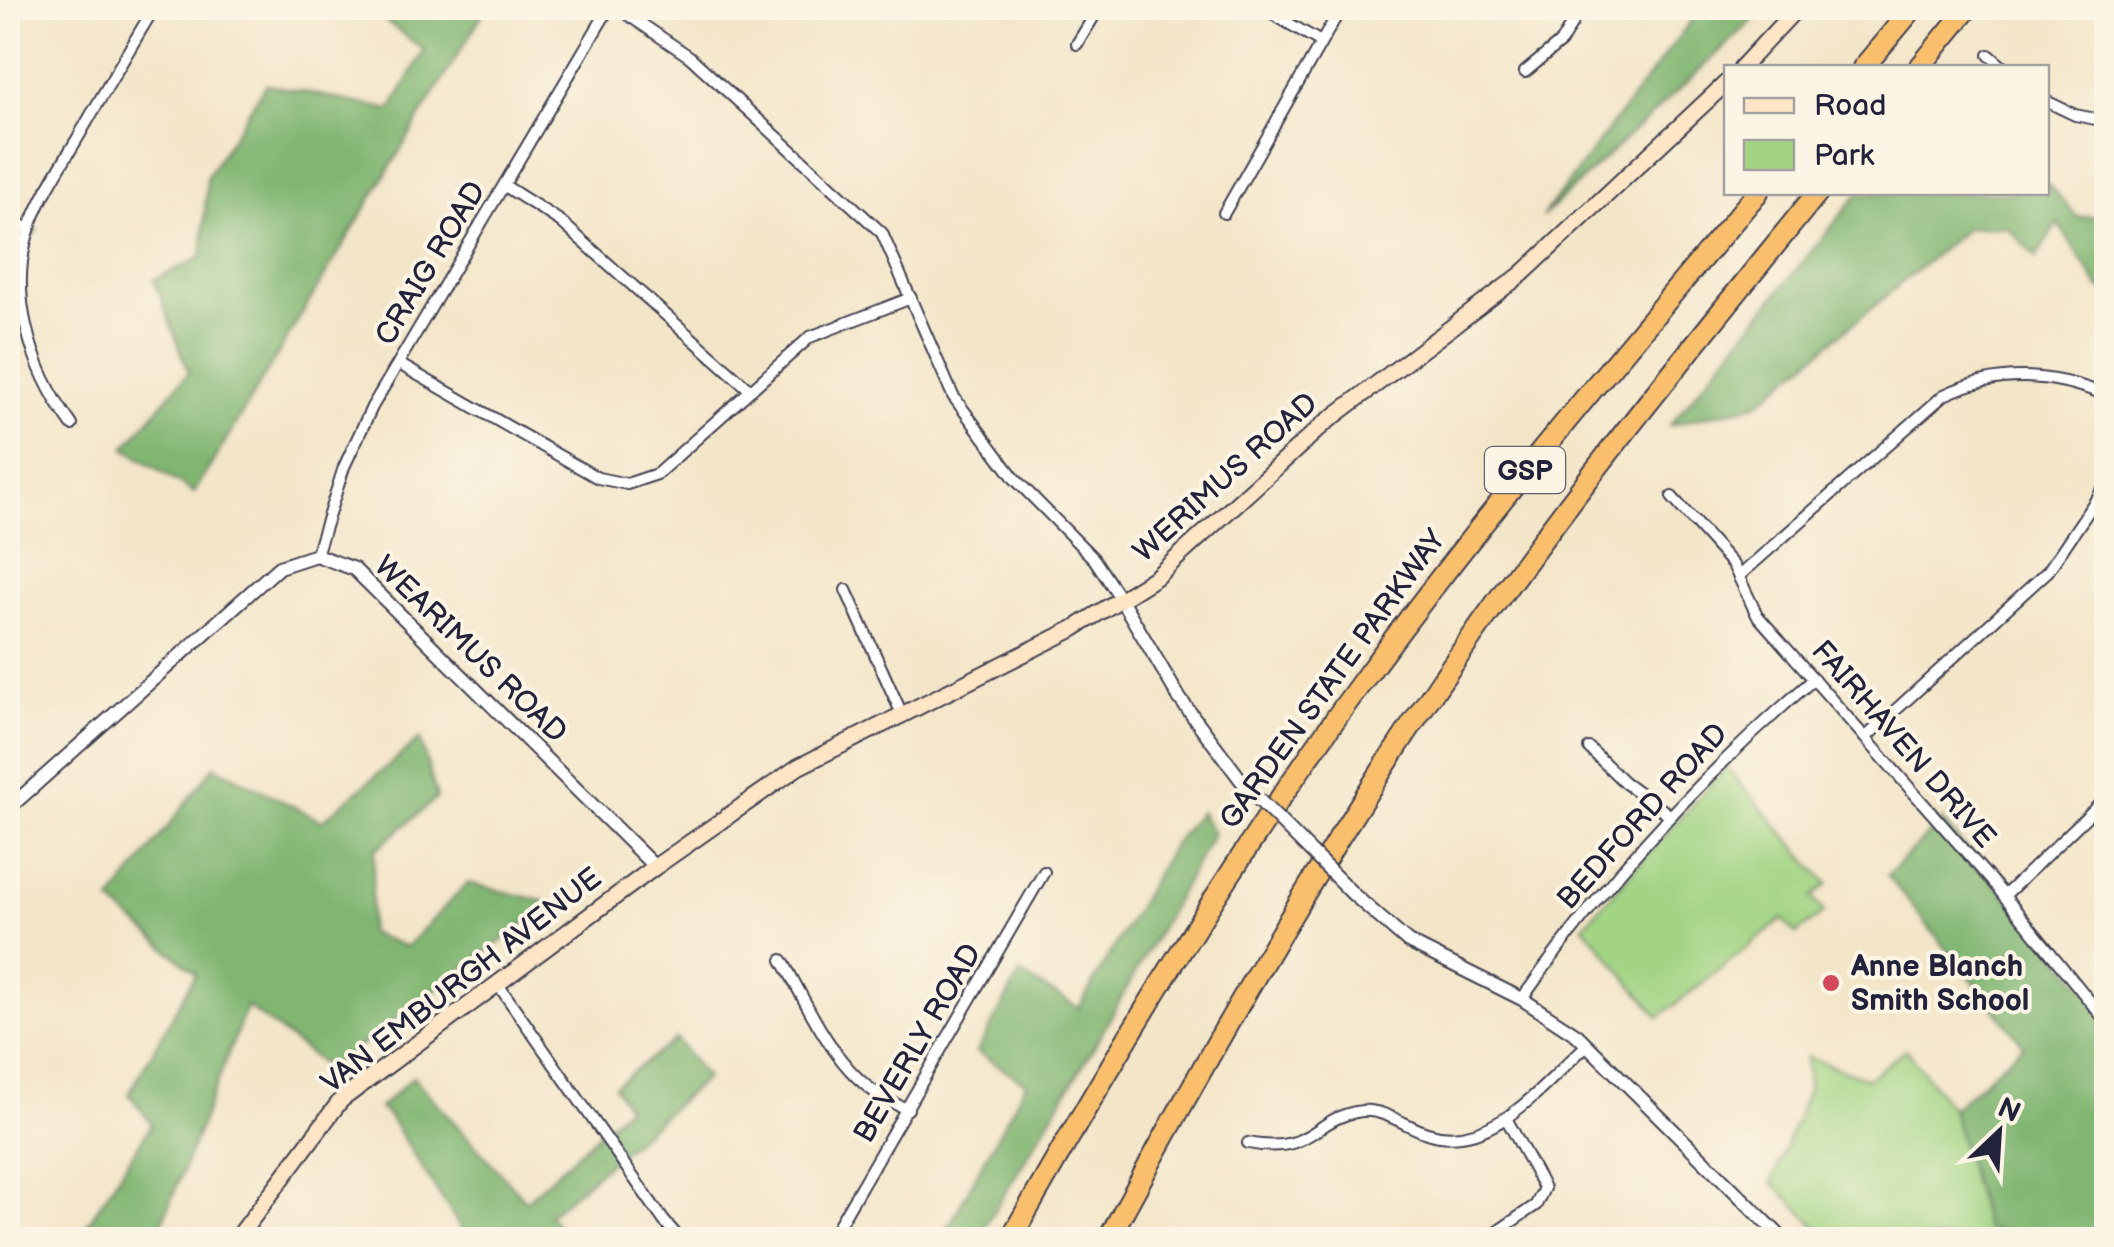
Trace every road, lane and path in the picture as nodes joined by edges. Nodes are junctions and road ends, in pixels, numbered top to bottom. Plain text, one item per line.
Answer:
1 (154, 8) edge
2 (609, 8) edge
3 (618, 8) edge
4 (1099, 8) edge
5 (1262, 8) edge
6 (1341, 8) edge
7 (1581, 8) edge
8 (1797, 8) edge
9 (1914, 8) edge
10 (1968, 8) edge
11 (1321, 42) junction
12 (1077, 44) dead end
13 (1990, 54) dead end
14 (1745, 65) edge
15 (1866, 65) edge
16 (1922, 65) edge
17 (2001, 65) edge
18 (1524, 72) dead end
19 (1724, 85) edge
20 (2049, 102) edge
21 (2106, 121) edge
22 (504, 186) junction
23 (1755, 195) edge
24 (1816, 195) edge
25 (1224, 213) dead end
26 (8, 217) edge
27 (29, 230) junction
28 (911, 298) junction
29 (399, 364) junction
30 (749, 389) junction
31 (2106, 395) edge
32 (72, 425) dead end
33 (2106, 485) edge
34 (1672, 497) dead end
35 (316, 555) junction
36 (1740, 575) junction
37 (846, 590) dead end
38 (1122, 601) junction
39 (1814, 680) junction
40 (901, 712) junction
41 (1865, 738) junction
42 (1589, 748) dead end
43 (2106, 798) edge
44 (8, 808) edge
45 (1671, 816) junction
46 (655, 866) junction
47 (1044, 872) dead end
48 (2004, 896) junction
49 (782, 960) dead end
50 (497, 983) junction
51 (1522, 999) junction
52 (2106, 1021) edge
53 (1587, 1044) junction
54 (908, 1109) junction
55 (1506, 1118) junction
56 (1248, 1143) dead end
57 (236, 1240) edge
58 (681, 1240) edge
59 (830, 1240) edge
60 (1010, 1240) edge
61 (1108, 1240) edge
62 (1485, 1240) edge
63 (1784, 1240) edge

1 - 27 street
2 - 22 street, CRAIG ROAD
3 - 28 street
4 - 12 street
5 - 11 street
6 - 11 street
7 - 18 street
8 - 14 main road
9 - 15 highway
10 - 16 highway
11 - 25 street
13 - 17 street
19 - 38 main road, WERIMUS ROAD
20 - 21 street
22 - 29 street, CRAIG ROAD
22 - 30 street
23 - 60 highway, GARDEN STATE PARKWAY / GSP
24 - 61 highway, GSP
26 - 27 street
27 - 32 street
28 - 30 street
28 - 38 street
29 - 30 street
29 - 35 street, CRAIG ROAD
31 - 36 street
33 - 41 street
34 - 36 street, FAIRHAVEN DRIVE
35 - 44 street
35 - 46 street, WEARIMUS ROAD
36 - 39 street, FAIRHAVEN DRIVE
37 - 40 street
38 - 40 main road, WERIMUS ROAD
38 - 51 street, bridge
39 - 41 street, FAIRHAVEN DRIVE
39 - 45 street, BEDFORD ROAD
40 - 46 main road, WERIMUS ROAD
41 - 48 street, FAIRHAVEN DRIVE
42 - 45 street
43 - 48 street
45 - 51 street, BEDFORD ROAD
46 - 50 main road, VAN EMBURGH AVENUE
47 - 54 street, BEVERLY ROAD
48 - 52 street, FAIRHAVEN DRIVE
49 - 54 street
50 - 57 main road, VAN EMBURGH AVENUE
50 - 58 street
51 - 53 street
53 - 55 street
53 - 63 street
54 - 59 street, BEVERLY ROAD
55 - 56 street
55 - 62 street

